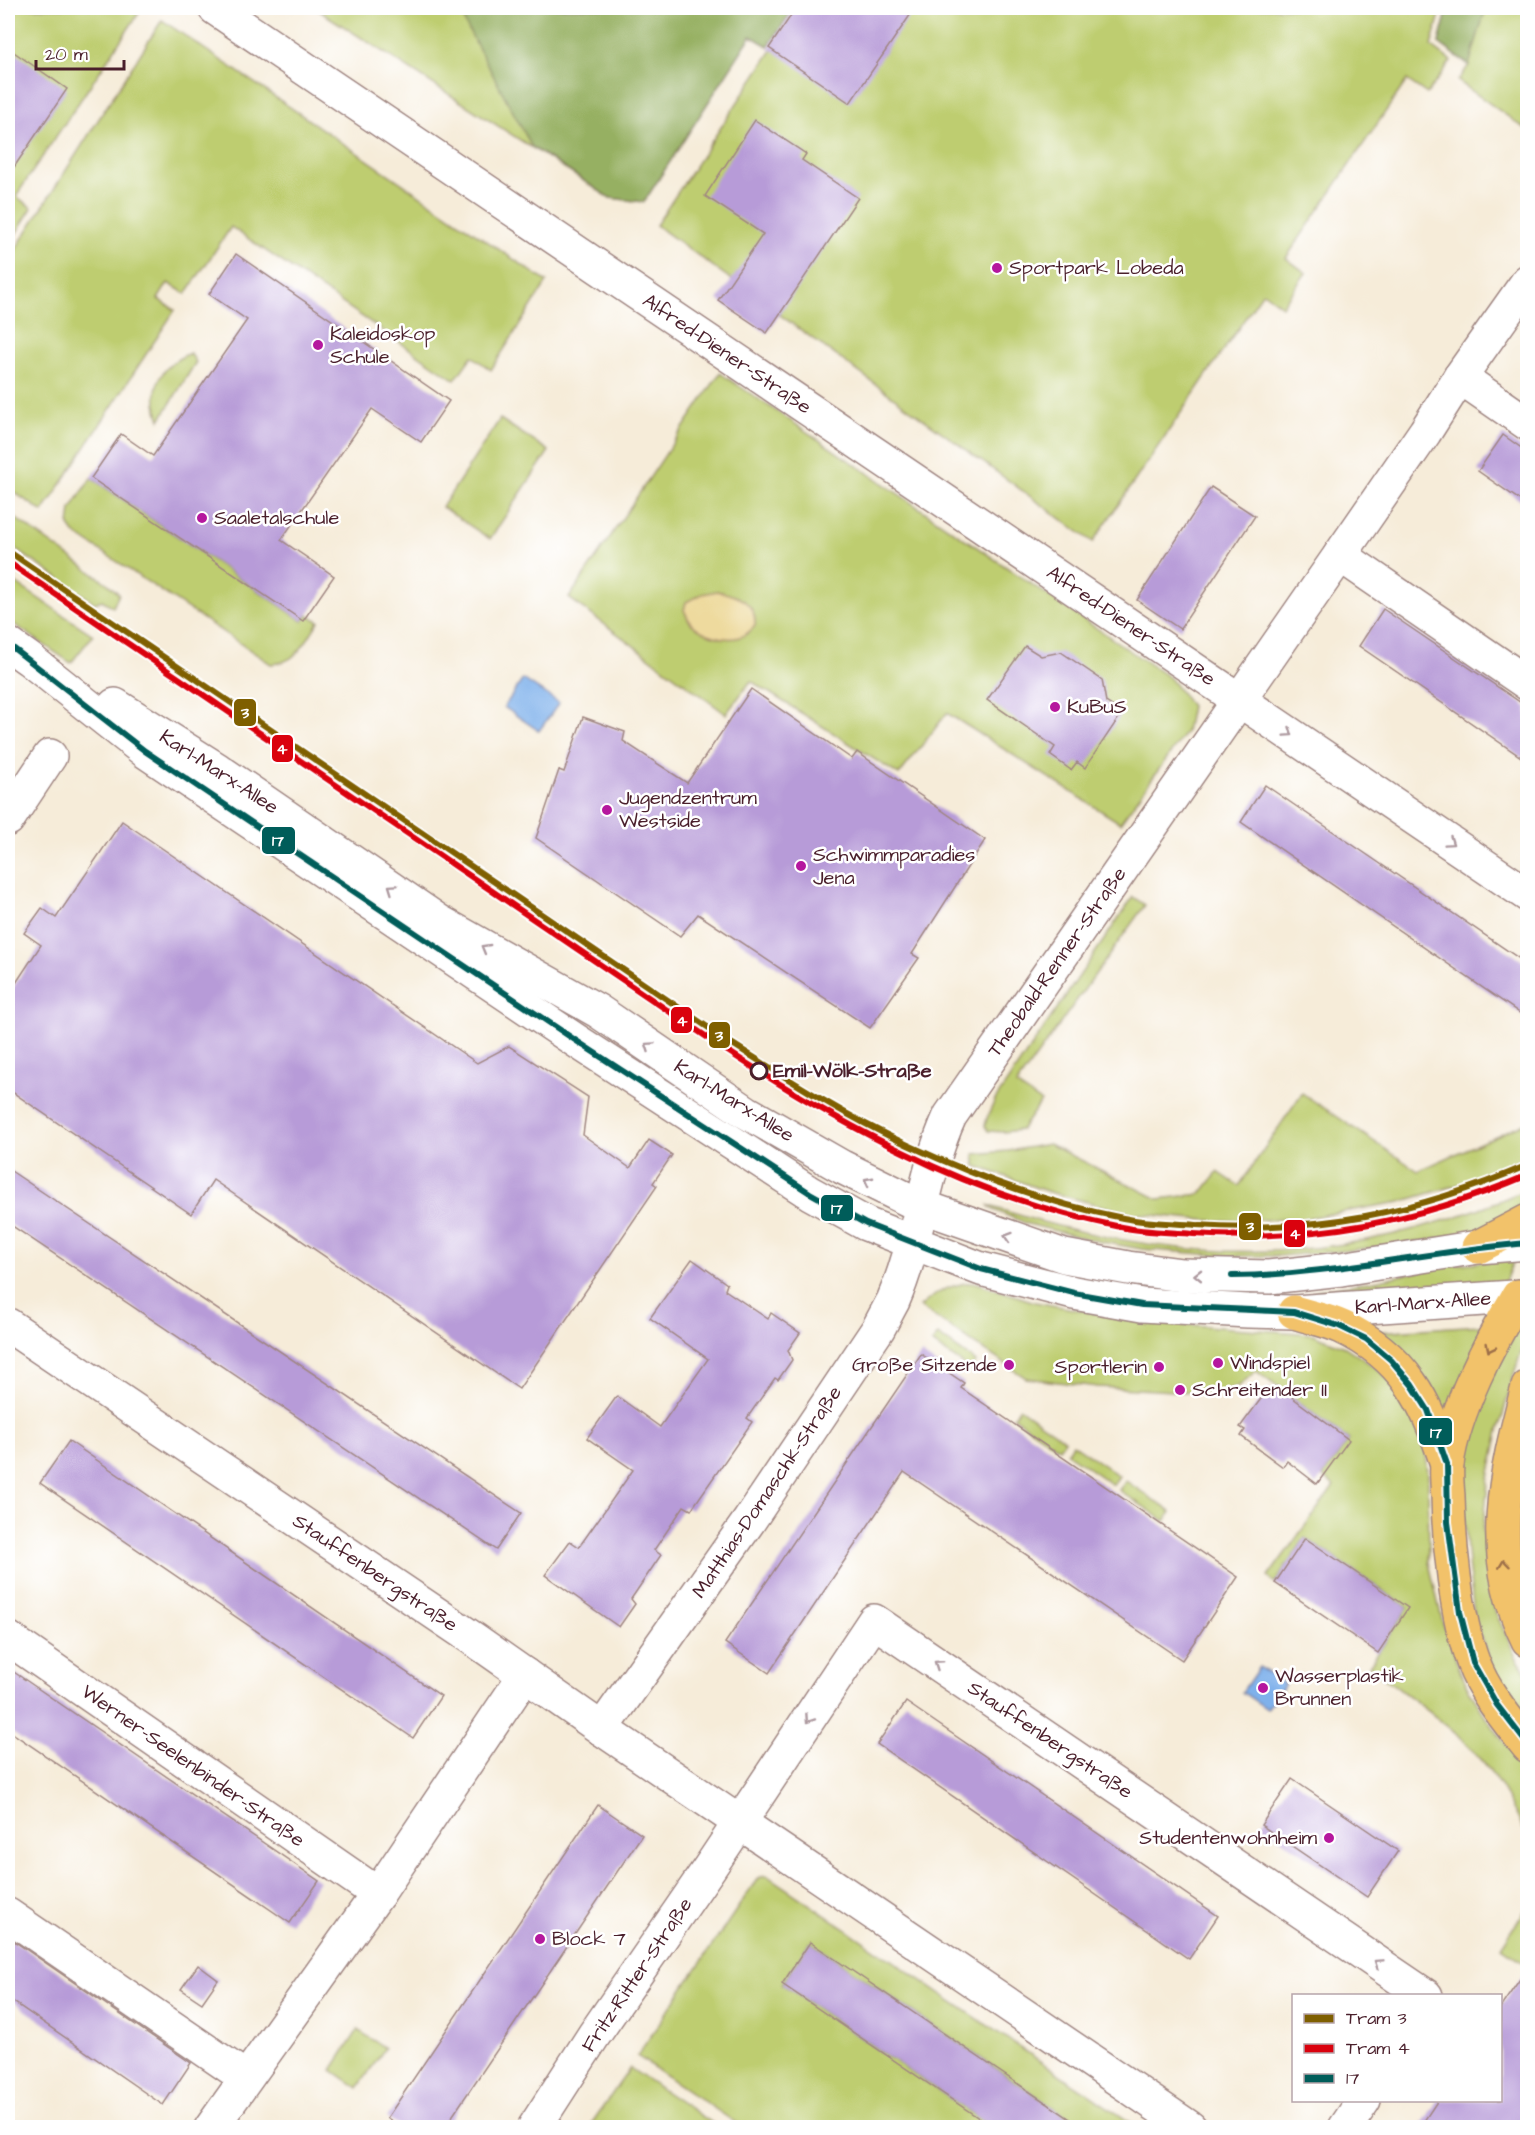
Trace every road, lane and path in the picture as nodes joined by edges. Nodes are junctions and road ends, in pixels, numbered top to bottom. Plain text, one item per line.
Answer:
1 (215, 8) edge
2 (1527, 281) edge
3 (1460, 377) junction
4 (1527, 424) edge
5 (1340, 555) junction
6 (18, 652) edge
7 (1527, 684) edge
8 (1240, 699) junction
9 (50, 756) dead end
10 (8, 819) edge
11 (1527, 895) edge
12 (921, 1206) junction
13 (1527, 1221) edge
14 (911, 1243) junction
15 (1527, 1243) edge
16 (1478, 1246) junction
17 (1523, 1296) edge
18 (1294, 1312) junction
19 (11, 1334) edge
20 (1527, 1387) edge
21 (1447, 1464) junction
22 (8, 1638) edge
23 (1527, 1640) edge
24 (525, 1675) junction
25 (602, 1729) junction
26 (1527, 1746) edge
27 (740, 1823) junction
28 (378, 1893) junction
29 (8, 1915) edge
30 (1425, 1994) edge
31 (246, 2078) junction
32 (1363, 2102) edge
33 (211, 2127) edge
34 (534, 2127) edge
35 (1190, 2127) edge
36 (1346, 2127) edge

1 - 8 street, Alfred-Diener-Straße
2 - 3 street, Theobald-Renner-Straße
3 - 4 street
3 - 5 street, Theobald-Renner-Straße
5 - 7 street
5 - 8 street, Theobald-Renner-Straße
12 -> 6 street, Karl-Marx-Allee
6 - 14 street, Karl-Marx-Allee
8 -> 11 street
8 - 12 street, Theobald-Renner-Straße
9 - 10 street
12 - 14 street, Theobald-Renner-Straße
16 -> 12 street, Karl-Marx-Allee
13 - 16 main road
14 - 18 street, Karl-Marx-Allee
14 - 25 street, Matthias-Domaschk-Straße
15 - 16 street, Karl-Marx-Allee
17 - 18 street, Karl-Marx-Allee
17 -> 21 main road
18 - 21 main road
19 - 24 street, Stauffenbergstraße
23 -> 20 main road
21 - 26 main road
22 - 28 street, Werner-Seelenbinder-Straße
24 - 25 street, Stauffenbergstraße
24 - 28 street
25 - 27 street, Stauffenbergstraße
30 -> 27 street, Stauffenbergstraße
27 - 34 street, Fritz-Ritter-Straße
27 - 35 street, Stauffenbergstraße
28 - 31 street
29 - 31 street
31 - 33 street
32 - 36 street

